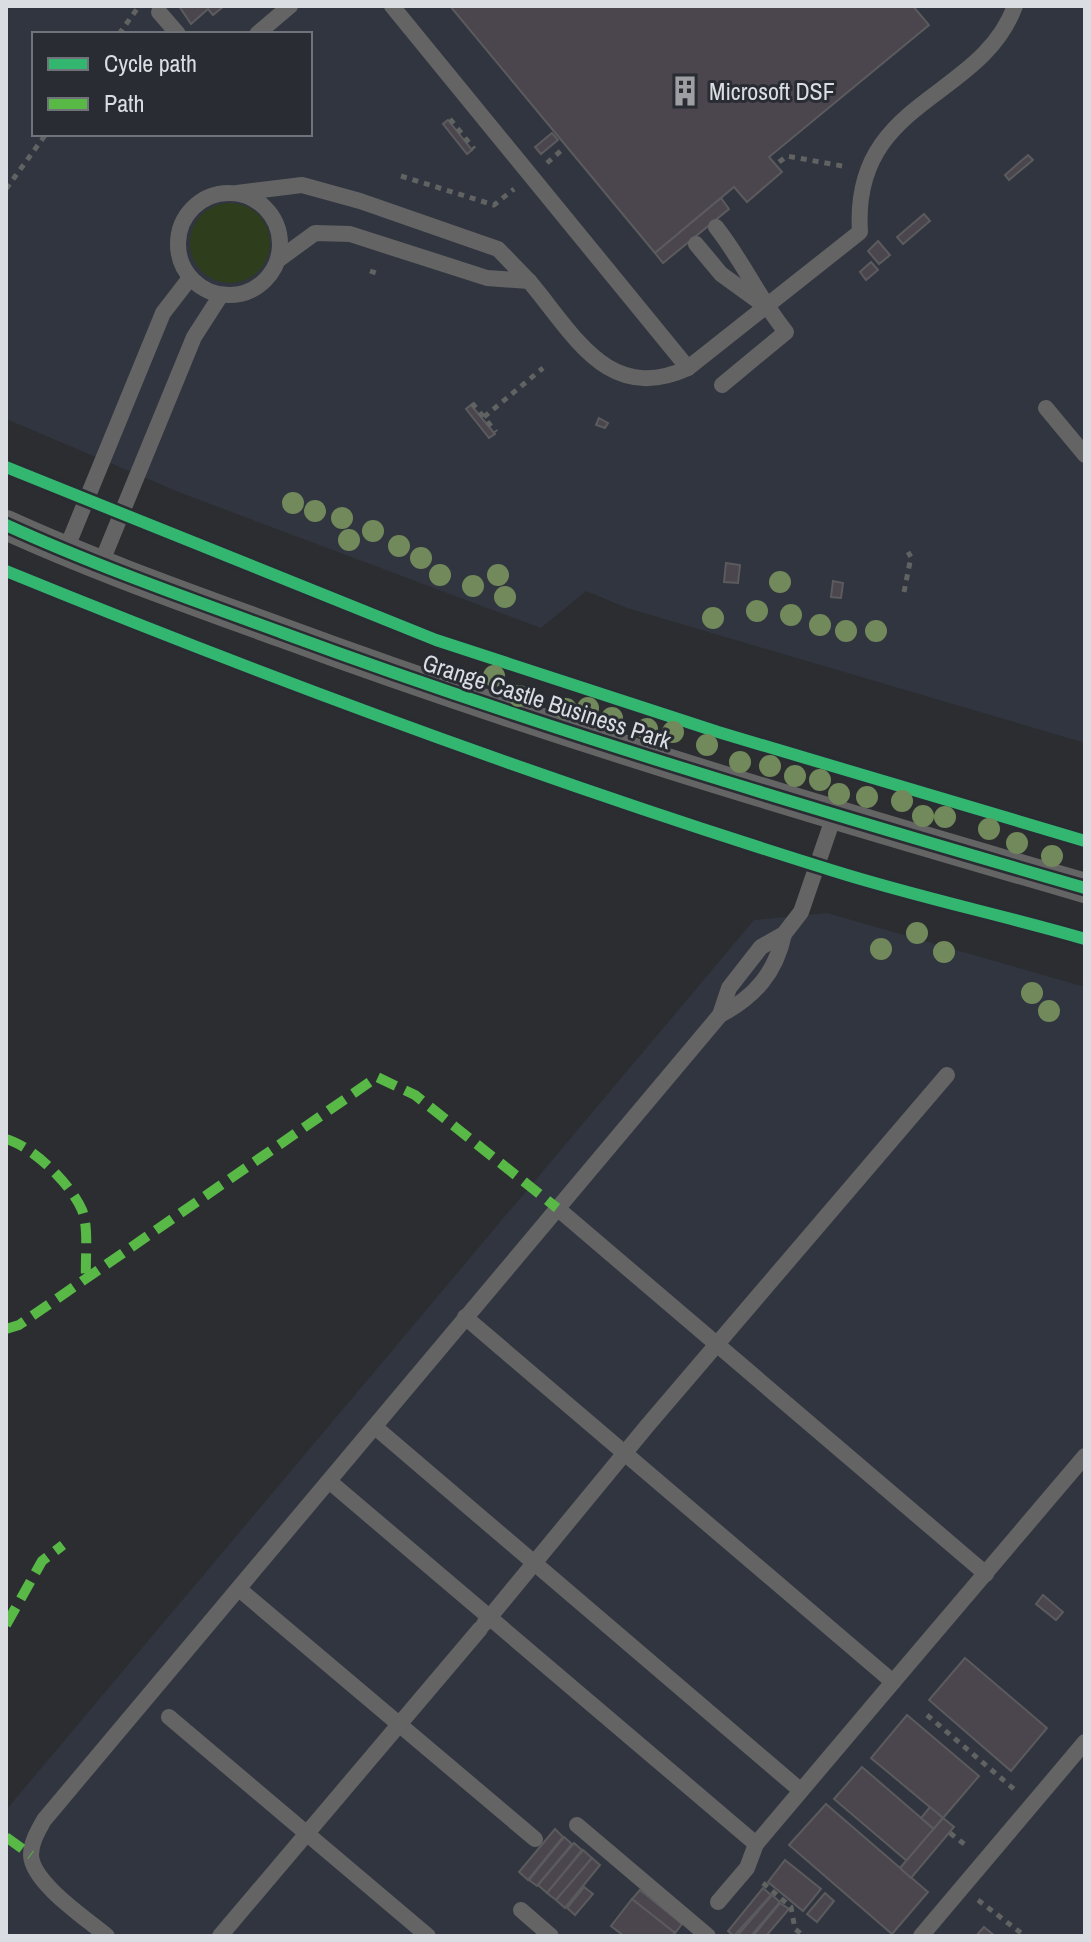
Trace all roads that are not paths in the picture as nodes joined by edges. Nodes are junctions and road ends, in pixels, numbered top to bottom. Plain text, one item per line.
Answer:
1 (290, 6) edge
2 (392, 6) edge
3 (1015, 6) edge
4 (159, 12) dead end
5 (176, 32) edge
6 (259, 32) edge
7 (237, 193) junction
8 (716, 227) dead end
9 (696, 244) dead end
10 (278, 260) junction
11 (190, 278) junction
12 (529, 281) junction
13 (221, 295) junction
14 (765, 306) junction
15 (688, 368) junction
16 (722, 385) dead end
17 (1046, 408) dead end
18 (1085, 455) edge
19 (6, 525) edge
20 (65, 552) junction
21 (100, 566) junction
22 (834, 816) junction
23 (1085, 888) edge
24 (947, 1075) dead end
25 (557, 1208) junction
26 (465, 1317) junction
27 (717, 1344) junction
28 (375, 1427) junction
29 (625, 1452) junction
30 (1085, 1456) edge
31 (329, 1481) junction
32 (535, 1563) junction
33 (986, 1574) junction
34 (239, 1589) junction
35 (484, 1623) junction
36 (893, 1682) junction
37 (169, 1717) dead end
38 (399, 1724) junction
39 (1085, 1742) edge
40 (800, 1790) junction
41 (577, 1825) dead end
42 (307, 1833) junction
43 (535, 1839) dead end
44 (756, 1844) junction
45 (718, 1902) dead end
46 (521, 1910) dead end
47 (690, 1930) edge
48 (107, 1936) edge
49 (220, 1936) edge
50 (428, 1936) edge
51 (551, 1936) edge
52 (708, 1936) edge
53 (921, 1936) edge

1 - 6 lane
2 - 15 lane
3 - 14 lane
4 - 5 lane
7 - 10 lane
7 - 11 lane
7 - 12 lane
8 - 14 lane
9 - 14 lane
10 - 12 lane
10 - 13 lane
11 - 13 lane
11 - 20 lane
12 - 15 lane
13 - 21 lane
14 - 15 lane
14 - 16 lane
17 - 18 lane
19 - 20 street, Grange Castle Business Park
20 - 21 street, Grange Castle Business Park
21 - 22 street, Grange Castle Business Park
22 - 23 street, Grange Castle Business Park
22 - 25 lane
24 - 27 lane
25 - 26 lane
25 - 27 lane
26 - 28 lane
26 - 29 lane
27 - 29 lane
27 - 33 lane
28 - 31 lane
28 - 32 lane
29 - 32 lane
29 - 36 lane
30 - 33 lane
31 - 34 lane
31 - 35 lane
32 - 35 lane
32 - 40 lane
33 - 36 lane
34 - 38 lane
34 - 48 lane
35 - 38 lane
35 - 44 lane
36 - 40 lane
37 - 42 lane
38 - 42 lane
38 - 43 lane
39 - 53 lane
40 - 44 lane
41 - 47 lane
42 - 49 lane
42 - 50 lane
44 - 45 lane
46 - 51 lane
47 - 52 lane

